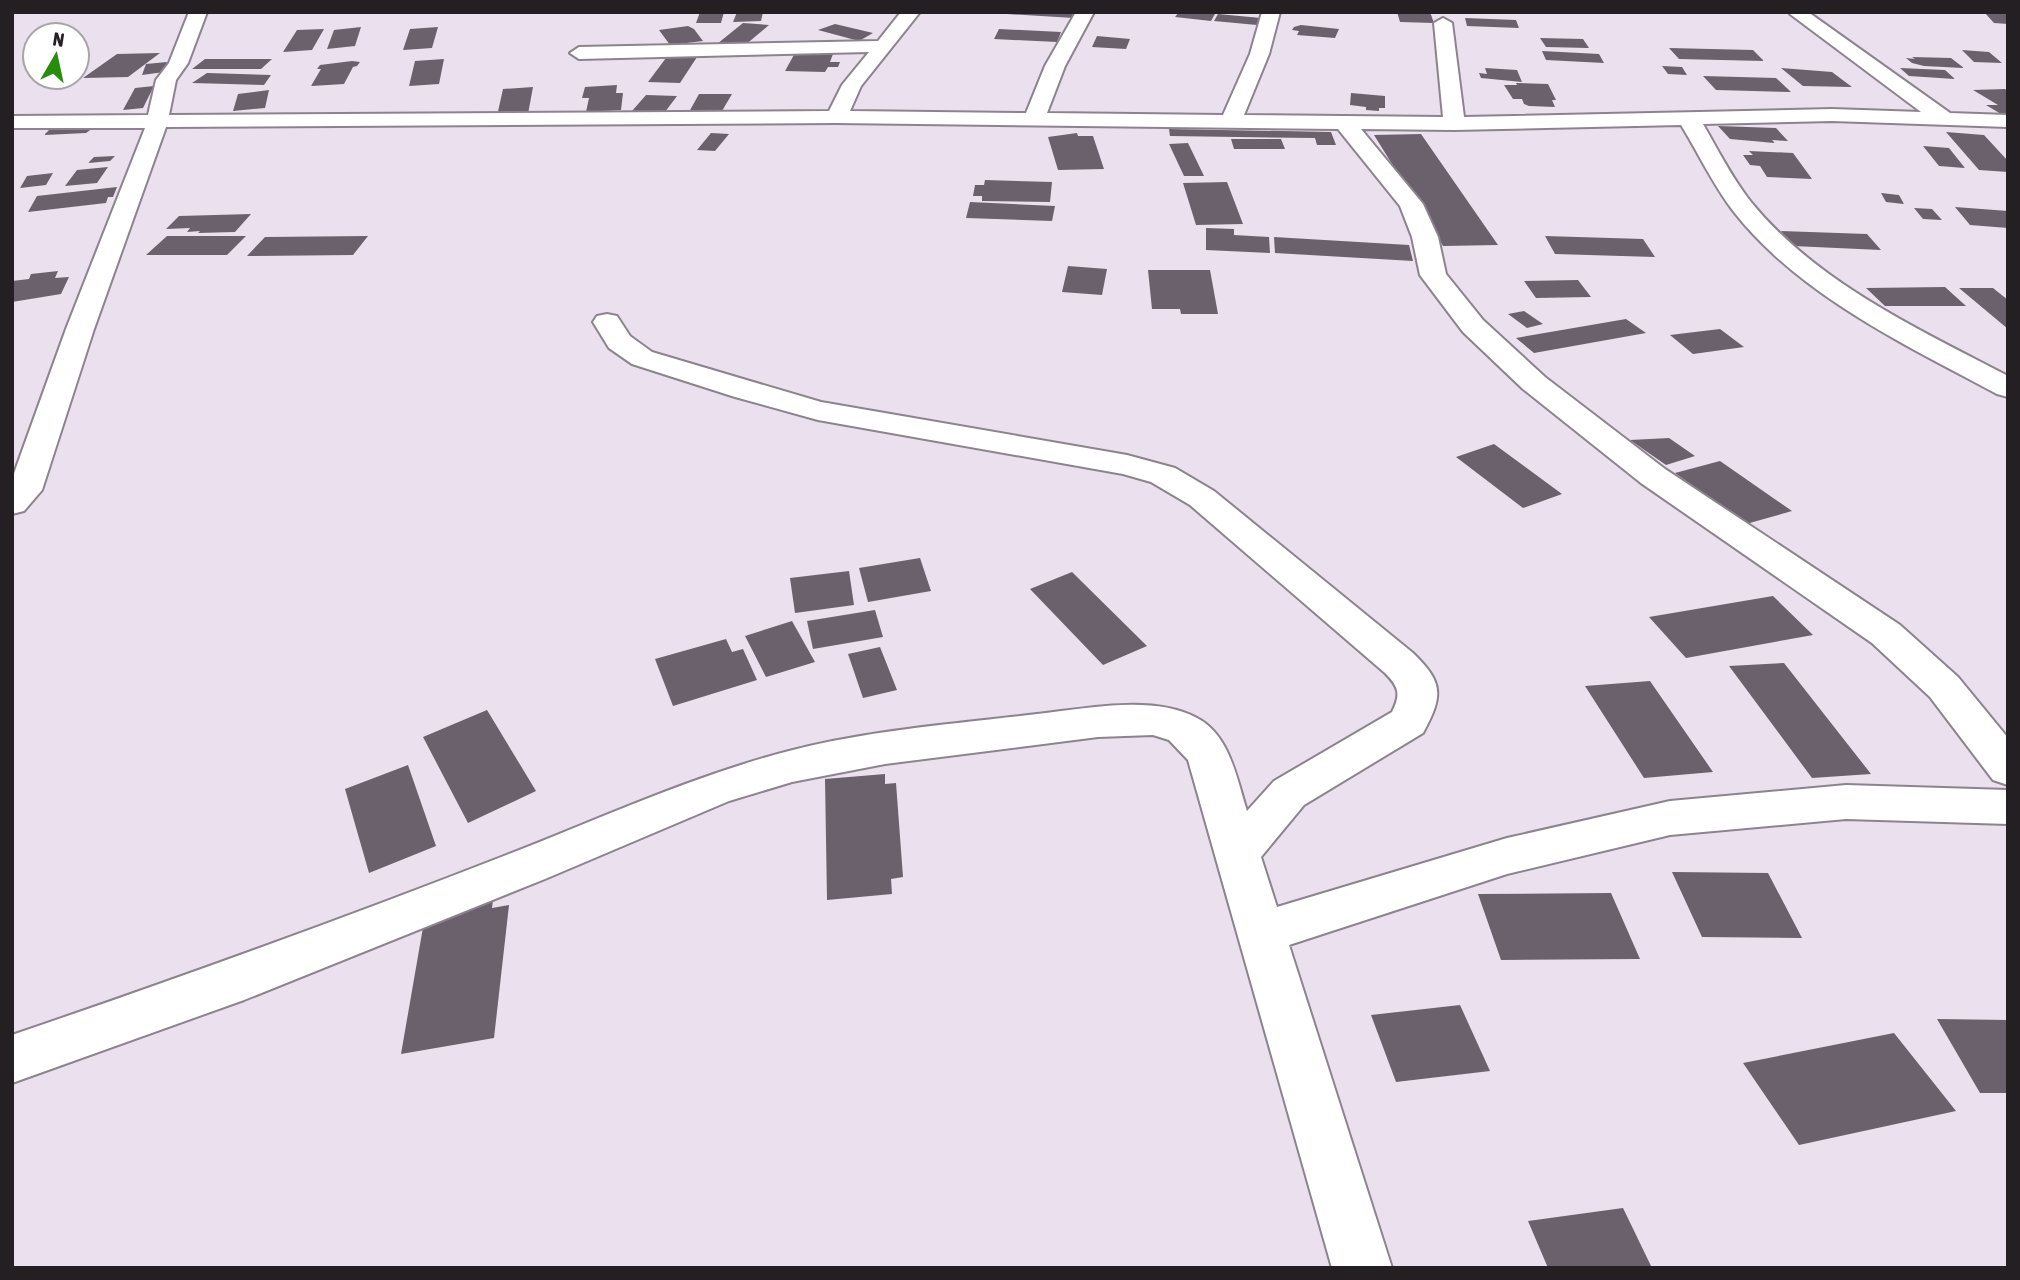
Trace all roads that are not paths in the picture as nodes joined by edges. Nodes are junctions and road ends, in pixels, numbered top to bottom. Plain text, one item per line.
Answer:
1 (198, 12) edge
2 (911, 12) edge
3 (1085, 12) edge
4 (1271, 12) edge
5 (1799, 14) dead end
6 (1443, 23) dead end
7 (884, 46) junction
8 (579, 52) dead end
9 (836, 117) junction
10 (1688, 118) junction
11 (1945, 119) junction
12 (1034, 120) junction
13 (2008, 121) edge
14 (12, 122) edge
15 (1231, 122) junction
16 (157, 123) junction
17 (1344, 123) junction
18 (1454, 124) junction
19 (607, 322) dead end
20 (2008, 388) edge
21 (12, 504) edge
22 (2008, 769) edge
23 (2008, 807) edge
24 (1237, 853) junction
25 (1261, 933) junction
26 (12, 1059) edge
27 (1362, 1268) edge

1 - 16 street
2 - 7 street
3 - 12 street
4 - 15 street
5 - 11 street
6 - 18 street
7 - 8 street
7 - 9 street
9 - 12 street
9 - 16 street
10 - 11 street
10 - 18 street
10 - 20 street
11 - 13 street
12 - 15 street
14 - 16 street
15 - 17 street
16 - 21 street
17 - 18 street
17 - 22 street
19 - 24 street
23 - 25 street
24 - 25 street
24 - 26 street
25 - 27 street

